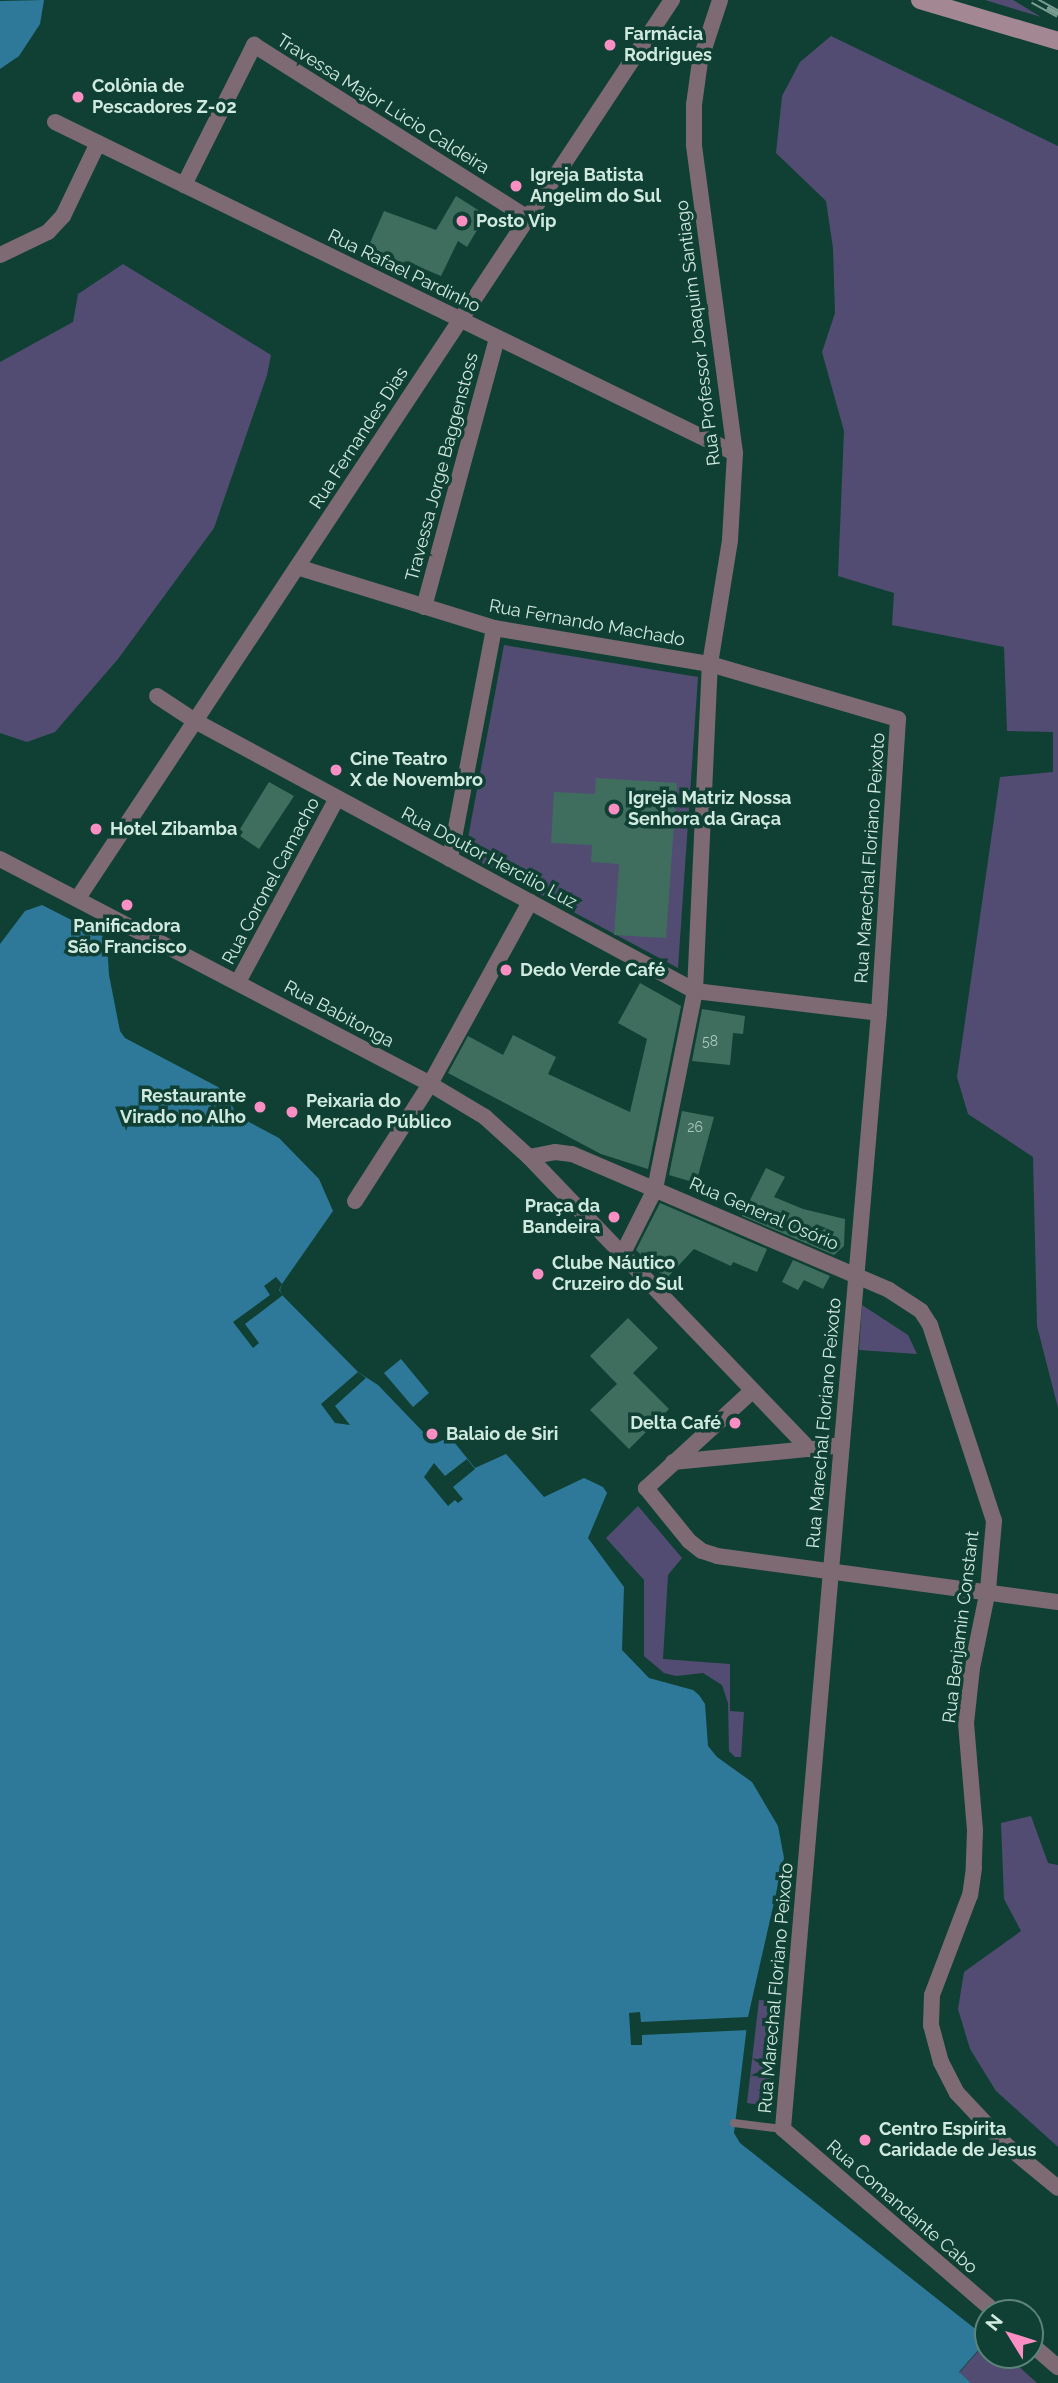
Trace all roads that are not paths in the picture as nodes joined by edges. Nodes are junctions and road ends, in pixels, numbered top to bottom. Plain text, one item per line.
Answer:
1 (672, 0) edge
2 (720, 0) edge
3 (920, 0) edge
4 (1058, 40) edge
5 (55, 122) dead end
6 (98, 143) junction
7 (184, 185) junction
8 (528, 218) junction
9 (0, 255) edge
10 (461, 320) junction
11 (496, 338) junction
12 (735, 453) junction
13 (297, 567) junction
14 (424, 607) junction
15 (494, 628) junction
16 (710, 664) junction
17 (157, 696) dead end
18 (898, 719) joint
19 (195, 721) junction
20 (337, 798) junction
21 (0, 859) edge
22 (450, 859) junction
23 (78, 898) junction
24 (530, 902) junction
25 (238, 982) junction
26 (695, 991) junction
27 (879, 1013) junction
28 (430, 1084) junction
29 (528, 1157) junction
30 (655, 1189) junction
31 (355, 1201) dead end
32 (622, 1255) junction
33 (856, 1275) junction
34 (752, 1391) junction
35 (842, 1445) junction
36 (809, 1449) junction
37 (673, 1462) junction
38 (831, 1571) junction
39 (988, 1590) junction
40 (1058, 1602) edge
41 (734, 2123) dead end
42 (783, 2129) junction
43 (1058, 2188) edge
44 (980, 2299) edge
45 (1044, 2355) edge
46 (1058, 2367) edge

1 - 8 street, Rua Fernandes Dias
2 - 12 street, Rua Professor Joaquim Santiago
3 - 4 main road
5 - 6 street, Rua Rafael Pardinho
6 - 7 street, Rua Rafael Pardinho
6 - 9 street
7 - 8 street, Travessa Major Lúcio Caldeira
7 - 10 street, Rua Rafael Pardinho
8 - 10 street, Rua Fernandes Dias
10 - 11 street, Rua Rafael Pardinho
10 - 13 street, Rua Fernandes Dias
11 - 12 street, Rua Rafael Pardinho
11 - 14 street, Travessa Jorge Baggenstoss
12 - 16 street, Rua Professor Joaquim Santiago
13 - 14 street, Rua Fernando Machado
13 - 19 street, Rua Fernandes Dias
14 - 15 street, Rua Fernando Machado
15 - 16 street, Rua Fernando Machado
15 - 22 street
16 - 18 street, Rua Fernando Machado
16 - 26 street, Rua Professor Joaquim Santiago
17 - 19 street, Rua Doutor Hercílio Luz
18 - 27 street, Rua Marechal Floriano Peixoto
19 - 20 street, Rua Doutor Hercílio Luz
19 - 23 street, Rua Fernandes Dias
20 - 22 street, Rua Doutor Hercílio Luz
20 - 25 street, Rua Coronel Camacho
21 - 23 street, Rua Babitonga
22 - 24 street, Rua Doutor Hercílio Luz
23 - 25 street, Rua Babitonga
24 - 26 street, Rua Doutor Hercílio Luz
24 - 28 street
25 - 28 street, Rua Babitonga
26 - 27 street
26 - 30 street, Rua Professor Joaquim Santiago
27 - 33 street, Rua Marechal Floriano Peixoto
28 - 29 street, Rua Babitonga
28 - 31 street
29 - 30 street
29 - 32 street, Rua Babitonga
30 - 32 street
30 - 33 street, Rua General Osório
32 - 34 street, Rua Babitonga
33 - 35 street, Rua Marechal Floriano Peixoto
33 - 39 street, Rua Benjamin Constant
34 - 36 street, Rua Babitonga
34 - 37 street
35 - 36 street
35 - 38 street, Rua Marechal Floriano Peixoto
36 - 37 street
37 - 38 street
38 - 39 street
38 - 42 street, Rua Marechal Floriano Peixoto
39 - 40 street
39 - 43 street, Rua Benjamin Constant
41 - 42 lane
42 - 44 street, Rua Comandante Cabo
45 - 46 street

